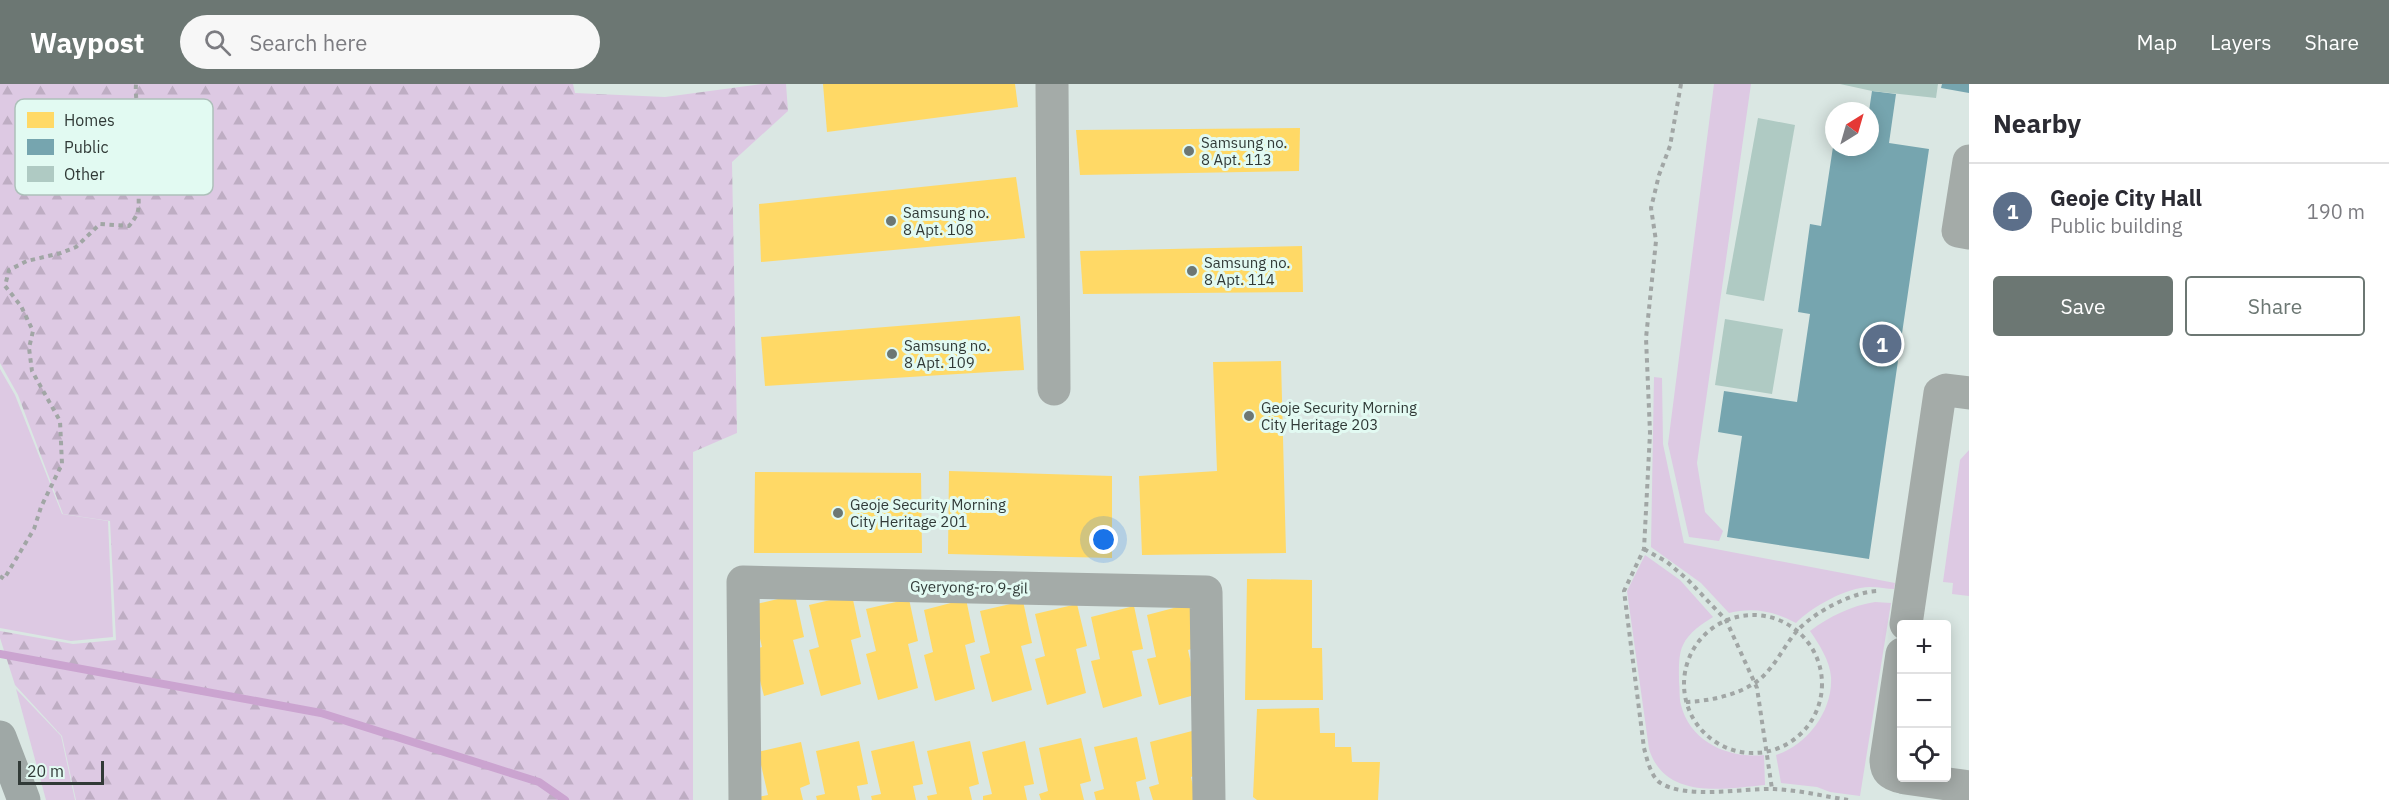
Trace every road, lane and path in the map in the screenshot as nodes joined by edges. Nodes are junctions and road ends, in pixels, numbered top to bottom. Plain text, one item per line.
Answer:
1 (136, 84) edge
2 (1052, 84) edge
3 (1681, 84) edge
4 (135, 99) edge
5 (1969, 161) edge
6 (139, 195) edge
7 (1964, 232) edge
8 (1054, 389) dead end
9 (1969, 393) edge
10 (1644, 549) junction
11 (0, 576) edge
12 (1912, 583) junction
13 (1726, 620) junction
14 (1907, 620) edge
15 (1798, 630) junction
16 (1899, 674) edge
17 (1755, 683) junction
18 (1686, 702) junction
19 (0, 737) edge
20 (1768, 750) junction
21 (1897, 776) edge
22 (1936, 782) edge
23 (1969, 787) edge
24 (1772, 789) junction
25 (24, 800) edge
26 (745, 800) edge
27 (1209, 800) edge
28 (1848, 800) edge

1 - 4 path
2 - 8 street
3 - 10 path
5 - 7 street
6 - 11 path
9 - 12 street
10 - 13 path
10 - 24 path
12 - 14 street
12 - 15 path
13 - 15 path
13 - 17 path
13 - 18 path
15 - 17 path
15 - 20 path
16 - 21 street
17 - 18 path
17 - 20 path
18 - 20 path
19 - 25 highway
20 - 24 path
22 - 23 street
24 - 28 path
26 - 27 street, Gyeryong-ro 9-gil

